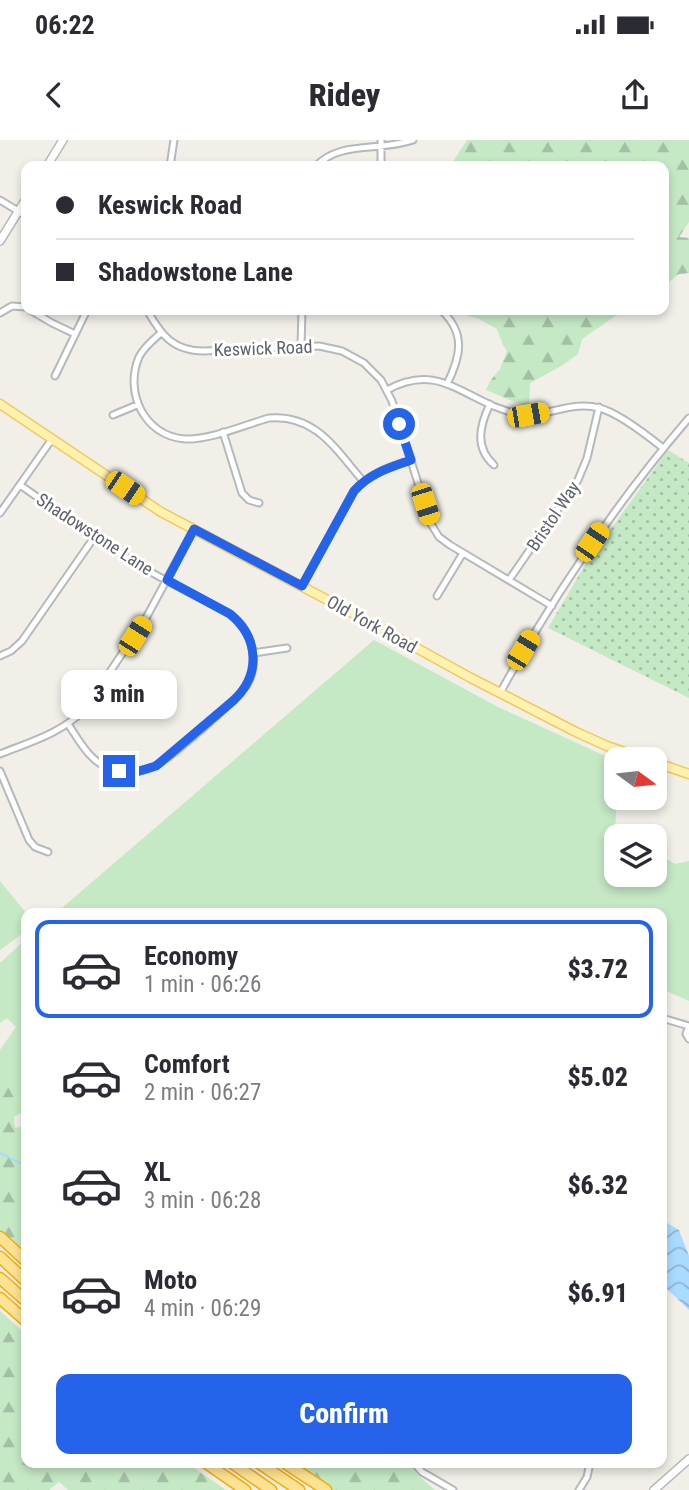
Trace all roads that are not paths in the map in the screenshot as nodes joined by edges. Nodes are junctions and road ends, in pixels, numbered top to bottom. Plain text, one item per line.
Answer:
1 (64, 140) edge
2 (174, 140) edge
3 (413, 140) edge
4 (381, 142) edge
5 (50, 161) edge
6 (171, 161) edge
7 (320, 161) edge
8 (381, 161) edge
9 (0, 201) edge
10 (21, 213) edge
11 (21, 215) edge
12 (0, 241) edge
13 (21, 308) edge
14 (0, 313) edge
15 (38, 315) edge
16 (84, 315) edge
17 (150, 315) edge
18 (302, 315) edge
19 (445, 315) edge
20 (161, 333) junction
21 (75, 334) junction
22 (301, 346) junction
23 (55, 376) dead end
24 (447, 384) junction
25 (387, 390) junction
26 (0, 404) edge
27 (490, 404) junction
28 (138, 405) junction
29 (599, 407) junction
30 (113, 415) dead end
31 (689, 418) edge
32 (223, 432) junction
33 (52, 439) junction
34 (663, 448) junction
35 (411, 460) junction
36 (494, 465) dead end
37 (363, 481) junction
38 (20, 485) junction
39 (259, 503) dead end
40 (0, 513) edge
41 (194, 529) junction
42 (95, 536) junction
43 (463, 553) junction
44 (167, 580) junction
45 (509, 580) junction
46 (302, 586) junction
47 (437, 596) dead end
48 (552, 606) junction
49 (287, 648) dead end
50 (253, 653) junction
51 (0, 656) edge
52 (499, 693) junction
53 (68, 724) junction
54 (612, 747) edge
55 (0, 754) edge
56 (667, 766) edge
57 (0, 771) edge
58 (689, 774) edge
59 (48, 852) dead end
60 (667, 1019) edge
61 (689, 1026) edge
62 (689, 1039) edge
63 (0, 1237) edge
64 (21, 1256) edge
65 (0, 1257) edge
66 (21, 1276) edge
67 (0, 1278) edge
68 (21, 1297) edge
69 (0, 1298) edge
70 (21, 1317) edge
71 (689, 1459) edge
72 (213, 1468) edge
73 (239, 1468) edge
74 (266, 1468) edge
75 (293, 1468) edge
76 (418, 1468) edge
77 (589, 1468) edge
78 (245, 1490) edge
79 (271, 1490) edge
80 (299, 1490) edge
81 (326, 1490) edge
82 (453, 1490) edge
83 (579, 1490) edge
84 (654, 1490) edge

1 - 5 street
2 - 6 street
3 - 4 street
4 - 7 street
4 - 8 street
9 - 10 street
11 - 12 street
13 - 14 street
15 - 21 street
16 - 21 street
17 - 20 street, Keswick Road
18 - 22 street
19 - 24 street
20 - 22 street, Keswick Road
20 - 28 street
21 - 23 street
22 - 25 street, Keswick Road
24 - 25 street
24 - 27 street
25 - 35 street, Keswick Road
26 - 33 main road, Old York Road
27 - 29 street
27 - 36 street
28 - 30 street
28 - 32 street
29 - 34 street
29 - 45 street, Bristol Way
31 - 34 street
32 - 37 street
32 - 39 street
33 - 38 street
33 - 41 main road, Old York Road
34 - 48 street
35 - 37 street
35 - 43 street, Keswick Road
37 - 46 street
38 - 40 street
38 - 42 street, Shadowstone Lane
41 - 44 street
41 - 46 main road, Old York Road
42 - 44 street, Shadowstone Lane
42 - 51 street
43 - 45 street, Keswick Road
43 - 47 street
44 - 50 street, Shadowstone Lane
44 - 53 street
45 - 48 street, Keswick Road
46 - 52 main road, Old York Road
48 - 52 street
49 - 50 street
50 - 53 street
52 - 54 main road, Old York Road
53 - 55 street
56 - 58 main road
57 - 59 street
60 - 61 street
61 - 62 street
63 - 64 highway
65 - 66 highway
67 - 68 highway
69 - 70 highway
71 - 84 street
72 - 78 highway
73 - 79 highway
74 - 80 highway
75 - 81 highway
76 - 82 street
77 - 83 street

